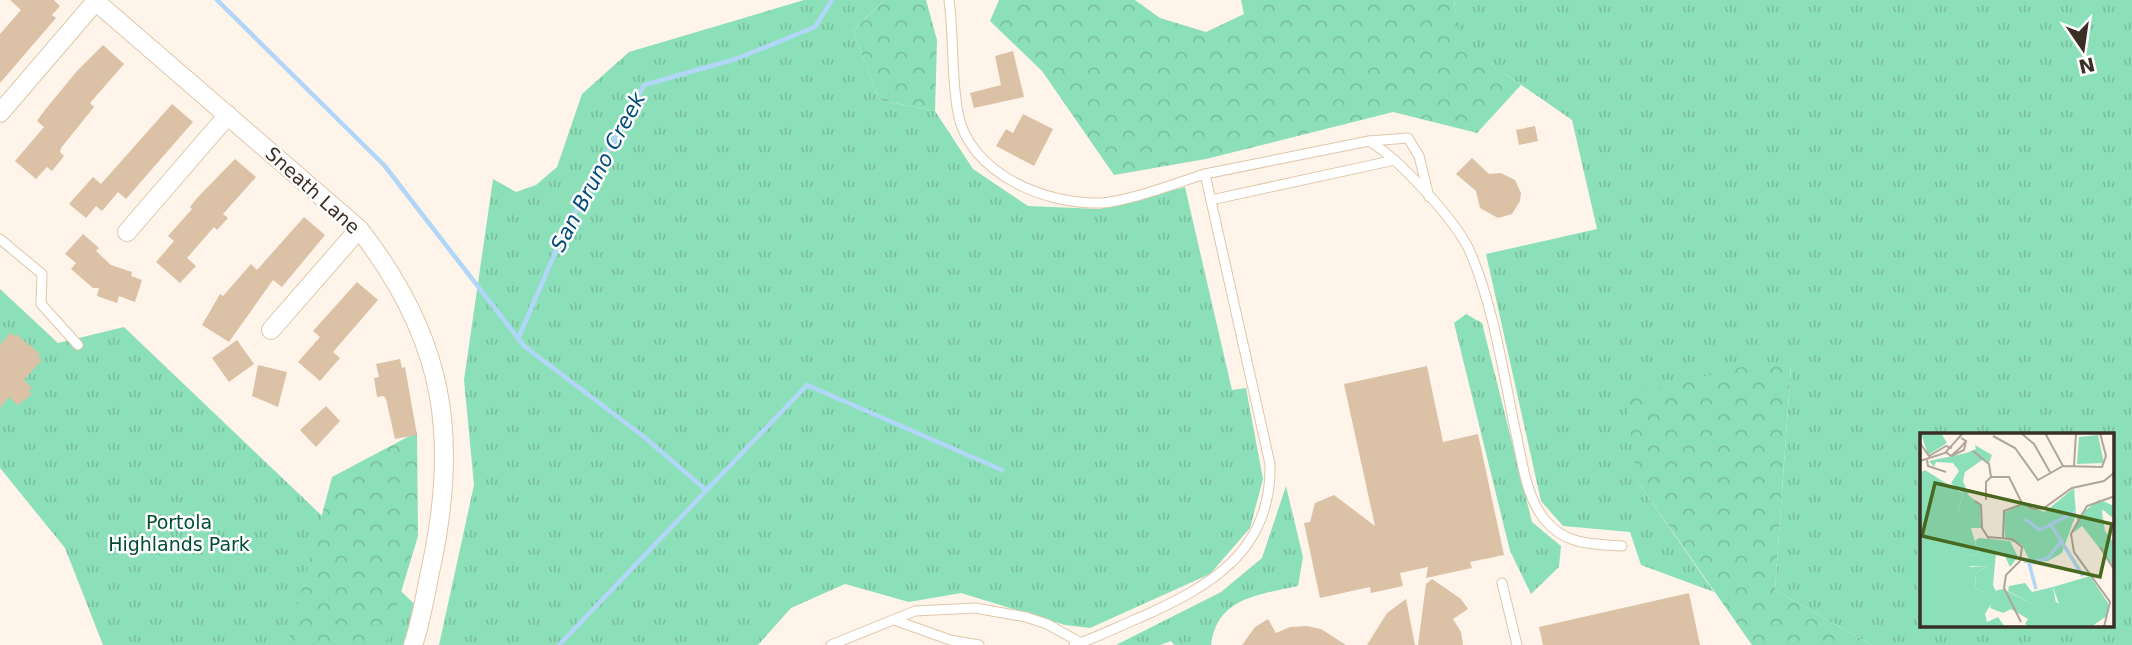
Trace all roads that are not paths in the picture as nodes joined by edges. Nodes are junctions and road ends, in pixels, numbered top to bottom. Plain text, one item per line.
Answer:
1 (949, 0) edge
2 (95, 1) edge
3 (0, 113) edge
4 (228, 115) junction
5 (1369, 141) junction
6 (1395, 160) junction
7 (1205, 174) junction
8 (1430, 199) junction
9 (1211, 200) junction
10 (359, 229) junction
11 (127, 232) dead end
12 (0, 239) edge
13 (271, 330) dead end
14 (78, 345) dead end
15 (1622, 546) dead end
16 (1502, 583) dead end
17 (897, 621) junction
18 (1080, 644) edge
19 (413, 645) edge
20 (831, 645) edge
21 (979, 645) edge
22 (1517, 645) edge

1 - 7 lane
2 - 3 street
2 - 4 street, Sneath Lane
4 - 10 street, Sneath Lane
4 - 11 street
5 - 6 lane
5 - 7 lane
5 - 8 lane
6 - 8 lane
6 - 9 lane
7 - 9 lane
8 - 15 lane
9 - 18 lane
10 - 13 street
10 - 19 street, Sneath Lane
12 - 14 lane
16 - 22 lane
17 - 18 lane
17 - 20 lane
17 - 21 lane

